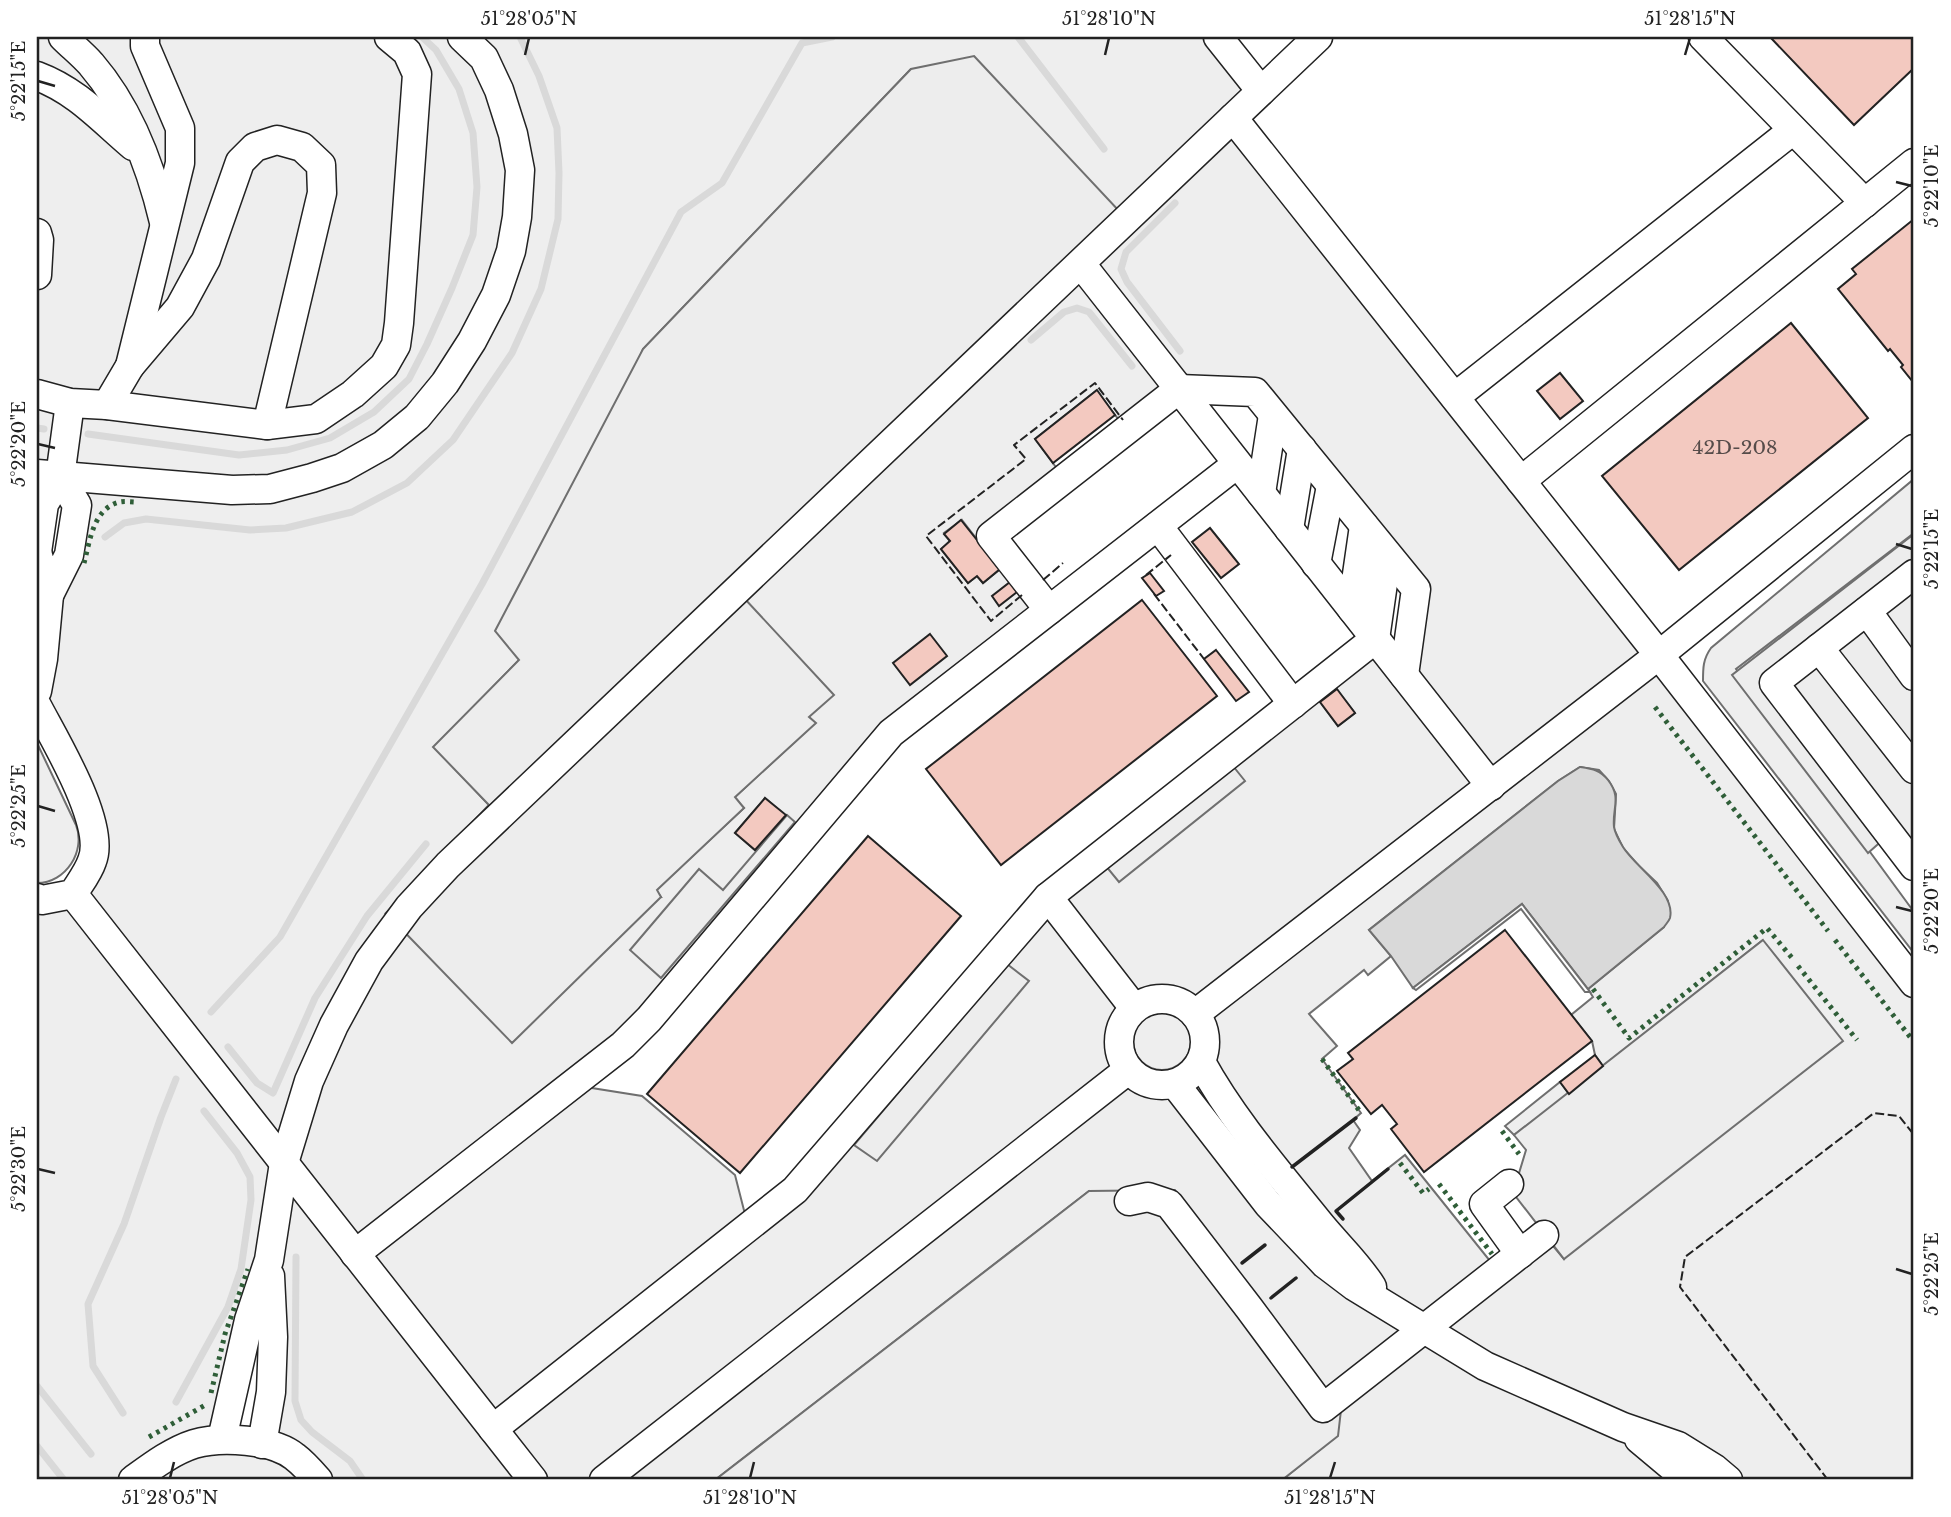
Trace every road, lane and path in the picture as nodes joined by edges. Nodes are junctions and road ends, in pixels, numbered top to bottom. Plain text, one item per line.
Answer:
1 (63, 37) edge
2 (145, 37) edge
3 (389, 37) edge
4 (462, 37) edge
5 (1218, 37) edge
6 (1318, 37) edge
7 (1703, 37) edge
8 (37, 76) edge
9 (1261, 91) junction
10 (1233, 118) junction
11 (1793, 130) junction
12 (142, 155) junction
13 (1914, 163) edge
14 (1865, 203) junction
15 (164, 222) junction
16 (37, 233) edge
17 (1081, 264) junction
18 (37, 275) edge
19 (130, 366) junction
20 (1179, 389) junction
21 (37, 394) edge
22 (1455, 397) junction
23 (70, 403) junction
24 (107, 405) junction
25 (1273, 415) junction
26 (267, 425) junction
27 (1301, 449) junction
28 (1914, 449) edge
29 (1237, 464) junction
30 (49, 476) edge
31 (1521, 481) junction
32 (1331, 486) junction
33 (1261, 493) junction
34 (1158, 526) junction
35 (1364, 526) junction
36 (1289, 529) junction
37 (37, 552) edge
38 (1387, 555) junction
39 (1316, 564) junction
40 (1914, 574) edge
41 (49, 595) junction
42 (1352, 609) junction
43 (1049, 610) junction
44 (1867, 611) junction
45 (1376, 639) junction
46 (1819, 648) junction
47 (1659, 655) junction
48 (1404, 675) junction
49 (1914, 676) edge
50 (37, 691) edge
51 (1293, 704) junction
52 (37, 706) edge
53 (1914, 769) edge
54 (1491, 786) junction
55 (1914, 866) edge
56 (73, 894) junction
57 (1048, 897) junction
58 (37, 898) edge
59 (1914, 983) edge
60 (1134, 1009) junction
61 (1195, 1014) junction
62 (1201, 1062) junction
63 (1128, 1070) junction
64 (1175, 1084) junction
65 (284, 1163) junction
66 (1509, 1185) dead end
67 (1129, 1201) dead end
68 (1544, 1236) dead end
69 (355, 1254) junction
70 (1520, 1254) junction
71 (269, 1260) junction
72 (1381, 1301) junction
73 (1424, 1329) junction
74 (1623, 1426) junction
75 (493, 1429) junction
76 (222, 1439) junction
77 (262, 1444) junction
78 (133, 1480) edge
79 (318, 1480) edge
80 (533, 1480) edge
81 (604, 1480) edge
82 (1688, 1480) edge
83 (1728, 1480) edge

1 - 12 lane
2 - 15 lane
3 - 26 lane
4 - 30 lane
5 - 9 lane
6 - 9 lane
7 - 11 lane
8 - 12 lane
9 - 10 lane
10 - 17 lane
10 - 22 lane
11 - 14 lane
11 - 22 lane
12 - 15 lane
13 - 14 lane
14 - 31 lane
15 - 19 lane
16 - 18 lane
17 - 20 lane
17 - 65 lane
19 - 24 lane
19 - 26 lane
20 - 25 lane
20 - 29 lane
20 - 43 lane
21 - 23 lane
22 - 31 lane
23 - 24 lane
23 - 30 lane
24 - 26 lane
25 - 27 lane
25 - 33 lane
27 - 32 lane
27 - 36 lane
28 - 47 lane
29 - 33 lane
29 - 34 lane
30 - 37 lane
30 - 41 lane
31 - 47 lane
32 - 35 lane
32 - 39 lane
33 - 36 lane
34 - 43 lane
34 - 51 lane
35 - 38 lane
35 - 42 lane
36 - 39 lane
37 - 41 lane
38 - 45 lane
38 - 48 lane
39 - 42 lane
40 - 44 lane
41 - 50 lane
42 - 45 lane
43 - 69 lane
44 - 46 lane
44 - 49 lane
45 - 48 lane
45 - 51 lane
46 - 53 lane
46 - 55 lane
47 - 54 lane
47 - 59 lane
48 - 54 lane
51 - 57 lane
52 - 56 lane
54 - 61 lane
56 - 58 lane
56 - 65 lane
57 - 60 lane
57 - 75 lane
60 - 61 lane
60 - 63 lane
61 - 62 lane
62 - 64 lane
62 - 72 lane
63 - 64 lane
63 - 81 lane
64 - 72 lane
65 - 69 lane
65 - 71 lane
66 - 70 lane
67 - 73 lane
68 - 70 lane
69 - 75 lane
70 - 73 lane
71 - 76 lane
71 - 77 lane
72 - 73 lane
73 - 74 lane
74 - 82 lane
74 - 83 lane
75 - 80 lane
76 - 77 lane
76 - 78 lane
77 - 79 lane

